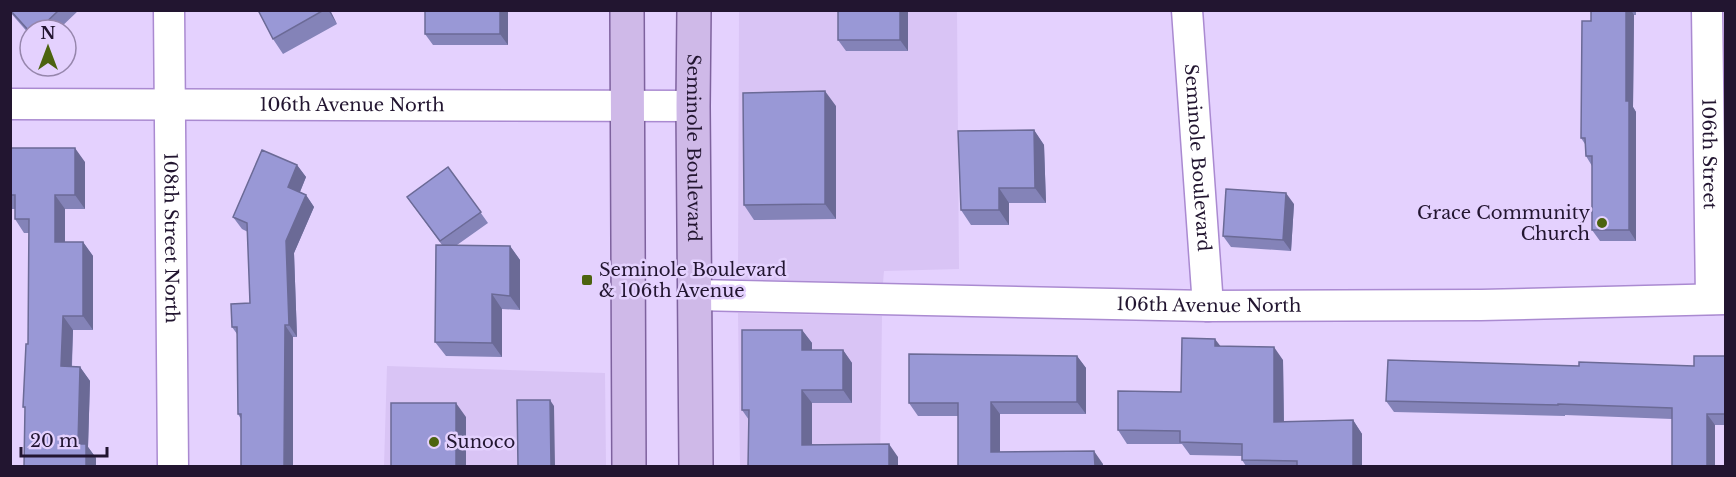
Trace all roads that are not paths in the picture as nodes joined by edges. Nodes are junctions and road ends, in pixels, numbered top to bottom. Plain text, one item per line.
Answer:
1 (169, 10) edge
2 (627, 10) edge
3 (694, 10) edge
4 (1187, 10) edge
5 (1707, 10) edge
6 (10, 104) edge
7 (170, 105) junction
8 (627, 106) junction
9 (693, 106) junction
10 (695, 295) junction
11 (1718, 299) edge
12 (1208, 306) junction
13 (174, 466) edge
14 (629, 466) edge
15 (696, 466) edge

1 - 7 street, 108th Street North
2 - 8 main road
3 - 9 main road, Seminole Boulevard
4 - 12 street, Seminole Boulevard
5 - 11 street, 106th Street
6 - 7 street, 106th Avenue North
7 - 8 street, 106th Avenue North
7 - 13 street, 108th Street North
8 - 9 street, 106th Avenue North
8 - 14 main road
9 - 10 main road, Seminole Boulevard
10 - 12 street, 106th Avenue North
10 - 15 main road, Seminole Boulevard
11 - 12 street, 106th Avenue North

